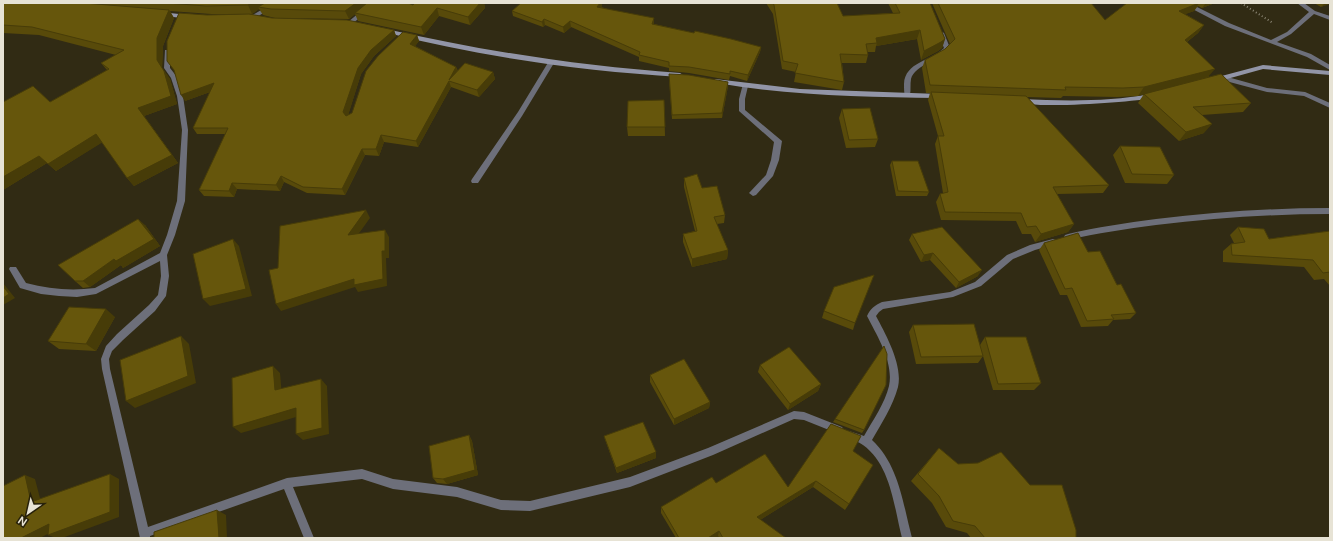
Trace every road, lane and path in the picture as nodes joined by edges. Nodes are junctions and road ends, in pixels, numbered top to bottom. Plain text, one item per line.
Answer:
1 (276, 3) edge
2 (375, 3) edge
3 (1184, 3) edge
4 (1241, 3) edge
5 (1300, 3) edge
6 (1313, 12) junction
7 (154, 14) edge
8 (194, 17) edge
9 (250, 17) joint
10 (1330, 18) edge
11 (268, 20) edge
12 (347, 23) joint
13 (358, 24) edge
14 (939, 29) edge
15 (380, 30) edge
16 (1289, 33) junction
17 (170, 41) edge
18 (1271, 42) junction
19 (551, 63) junction
20 (1330, 68) edge
21 (1330, 73) edge
22 (689, 76) edge
23 (1224, 78) junction
24 (710, 80) edge
25 (1211, 81) edge
26 (745, 86) junction
27 (1160, 93) edge
28 (907, 95) junction
29 (944, 96) edge
30 (1010, 100) edge
31 (1330, 106) edge
32 (475, 181) dead end
33 (753, 193) dead end
34 (1330, 211) edge
35 (163, 255) junction
36 (13, 269) dead end
37 (866, 441) junction
38 (287, 483) junction
39 (145, 535) edge
40 (309, 538) edge
41 (907, 538) edge

1 - 9 street
2 - 12 street
3 - 18 street
4 - 16 path
5 - 6 street
6 - 10 street
6 - 16 street
7 - 8 street
9 - 11 street
12 - 13 street
14 - 28 street
15 - 19 street
16 - 18 street
17 - 35 street
18 - 20 street
19 - 22 street
19 - 32 street
21 - 23 street
23 - 25 street
23 - 31 street
24 - 26 street
26 - 28 street
26 - 33 street
27 - 30 street
28 - 29 street
34 - 37 street
35 - 36 street
35 - 39 street
37 - 38 street
37 - 41 street
38 - 39 street
38 - 40 street

